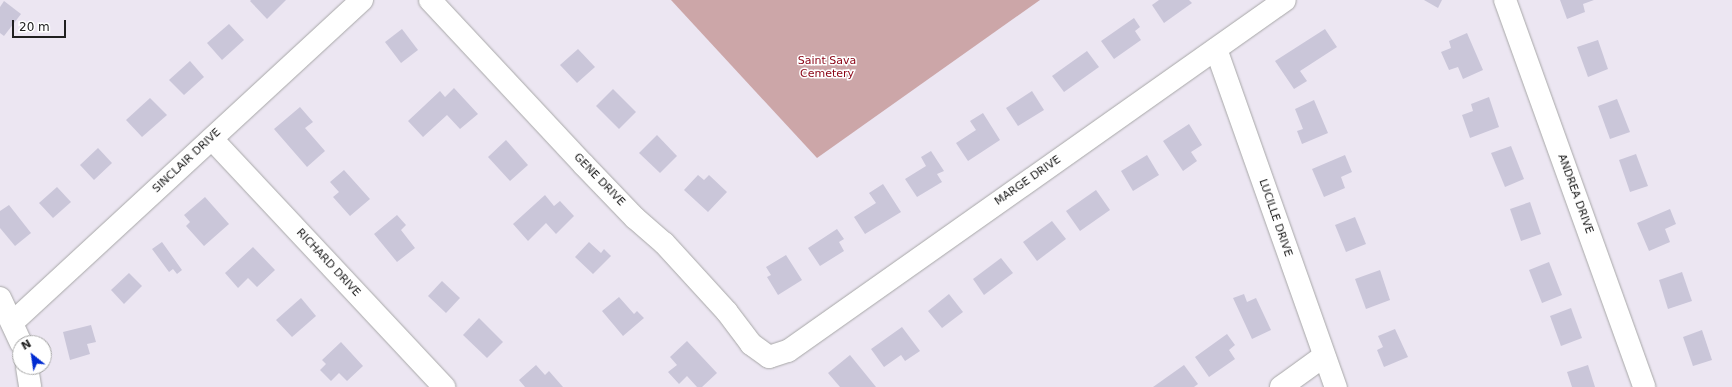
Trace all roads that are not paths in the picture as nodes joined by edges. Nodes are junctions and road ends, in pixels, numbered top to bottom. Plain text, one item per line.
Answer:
1 (362, 0) edge
2 (430, 0) edge
3 (1285, 0) edge
4 (1505, 0) edge
5 (1216, 49) junction
6 (212, 139) junction
7 (0, 298) edge
8 (13, 322) junction
9 (18, 335) edge
10 (1324, 356) junction
11 (769, 357) joint
12 (28, 375) edge
13 (30, 387) edge
14 (444, 387) edge
15 (1281, 387) edge
16 (1336, 387) edge
17 (1644, 387) edge

1 - 6 street, SINCLAIR DRIVE
2 - 11 street, GENE DRIVE
3 - 5 street, MARGE DRIVE
4 - 17 street, ANDREA DRIVE
5 - 10 street, LUCILLE DRIVE
5 - 11 street, MARGE DRIVE
6 - 8 street, SINCLAIR DRIVE
6 - 14 street, RICHARD DRIVE
7 - 8 street
8 - 9 street
10 - 15 street
10 - 16 street, LUCILLE DRIVE
12 - 13 street

